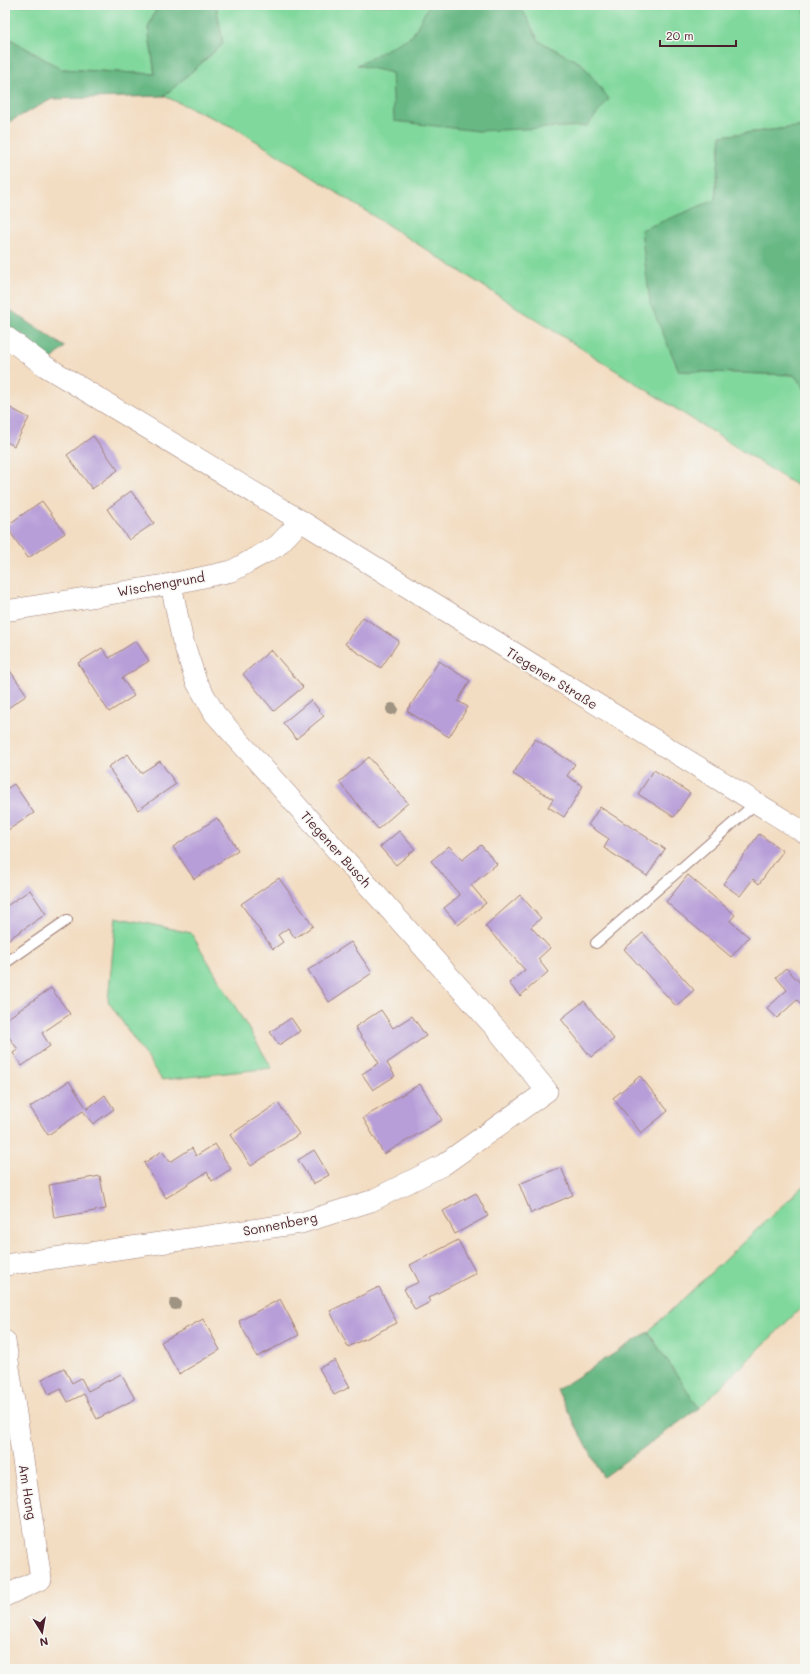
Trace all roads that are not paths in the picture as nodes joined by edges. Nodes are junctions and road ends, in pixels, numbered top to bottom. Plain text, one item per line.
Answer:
1 (5, 336) edge
2 (301, 521) junction
3 (171, 584) junction
4 (5, 611) edge
5 (754, 804) junction
6 (805, 833) edge
7 (67, 920) dead end
8 (596, 943) dead end
9 (5, 963) edge
10 (547, 1091) joint
11 (5, 1265) edge
12 (5, 1341) edge
13 (5, 1596) edge

1 - 2 street, Tiegener Straße
2 - 3 street, Wischengrund
2 - 5 street, Tiegener Straße
3 - 4 street, Wischengrund
3 - 10 street, Tiegener Busch
5 - 6 street, Tiegener Straße
5 - 8 lane
7 - 9 lane
10 - 11 street, Sonnenberg
12 - 13 street, Am Hang

